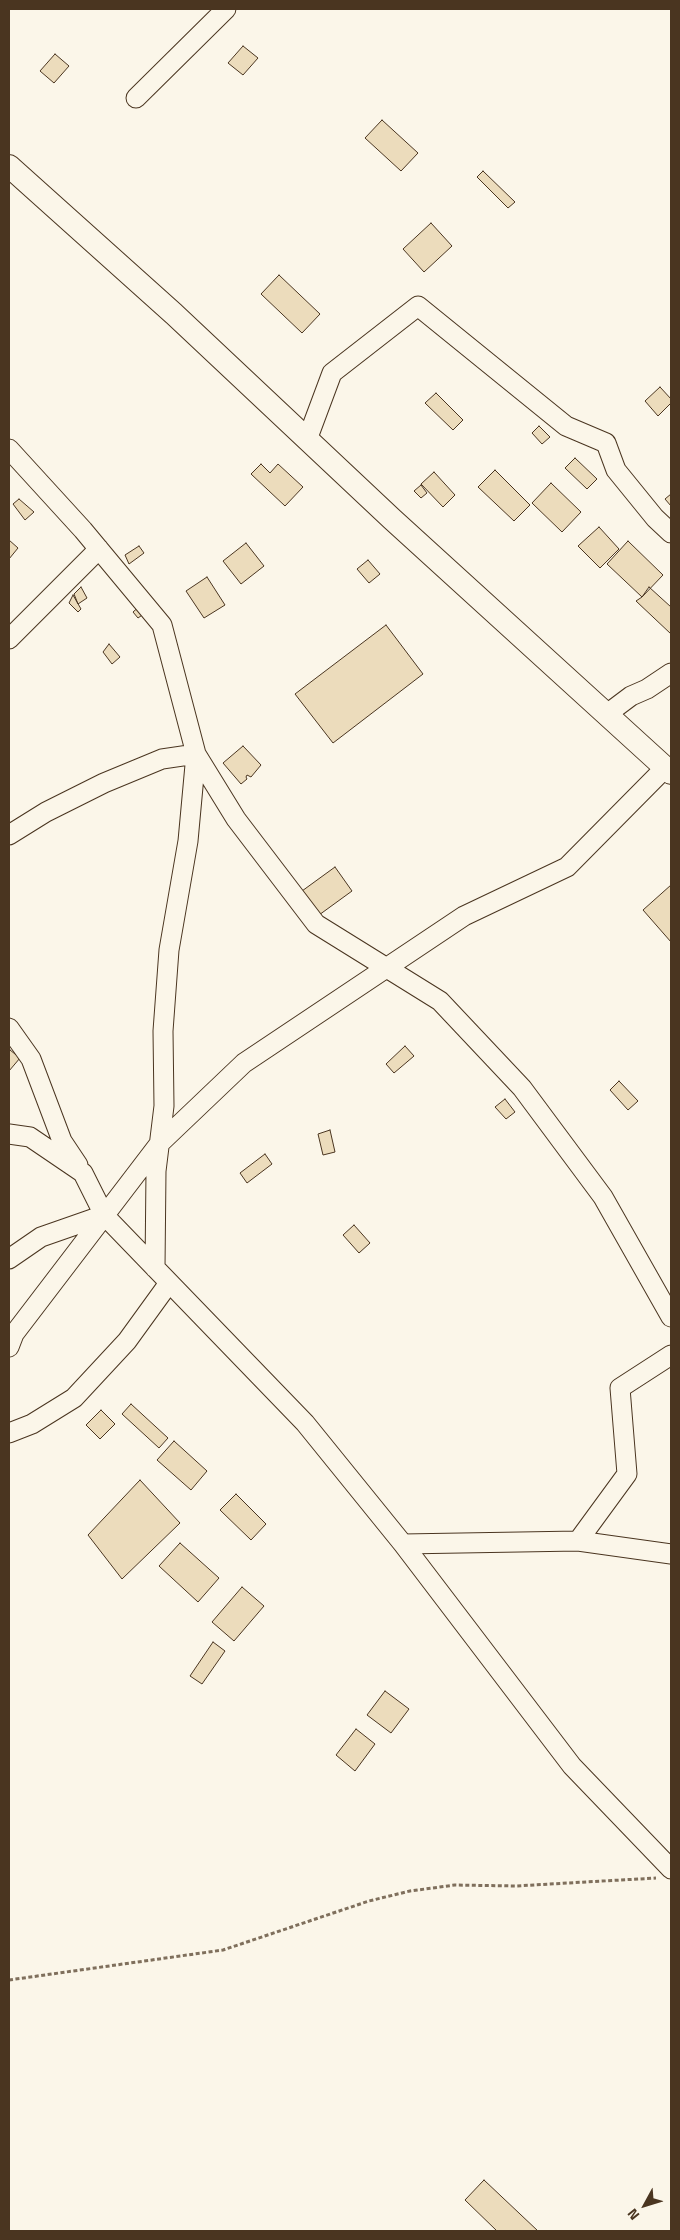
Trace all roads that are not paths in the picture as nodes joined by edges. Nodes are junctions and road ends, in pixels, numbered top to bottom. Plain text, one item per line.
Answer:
1 (226, 9) edge
2 (136, 98) dead end
3 (9, 166) edge
4 (308, 440) junction
5 (9, 449) edge
6 (671, 533) edge
7 (99, 549) junction
8 (9, 639) edge
9 (671, 673) edge
10 (607, 714) junction
11 (196, 754) junction
12 (668, 770) edge
13 (9, 834) edge
14 (386, 967) junction
15 (9, 1028) edge
16 (9, 1134) edge
17 (159, 1144) junction
18 (83, 1173) junction
19 (104, 1215) junction
20 (9, 1258) edge
21 (155, 1268) junction
22 (170, 1283) junction
23 (671, 1317) edge
24 (9, 1347) edge
25 (671, 1355) edge
26 (9, 1433) edge
27 (578, 1541) junction
28 (402, 1544) junction
29 (671, 1554) edge
30 (666, 1874) edge

1 - 2 street
3 - 4 main road
4 - 6 street
4 - 10 main road
5 - 7 street
7 - 8 street
7 - 11 street
9 - 10 street
10 - 12 main road
11 - 13 street
11 - 14 street
11 - 17 street
12 - 14 street
14 - 17 street
14 - 23 street
15 - 18 street
16 - 18 street
17 - 19 street
17 - 21 street
18 - 19 street
19 - 20 street
19 - 21 street
19 - 24 street
21 - 22 street
22 - 26 street
22 - 28 street
25 - 27 street
27 - 28 street
27 - 29 street
28 - 30 street

